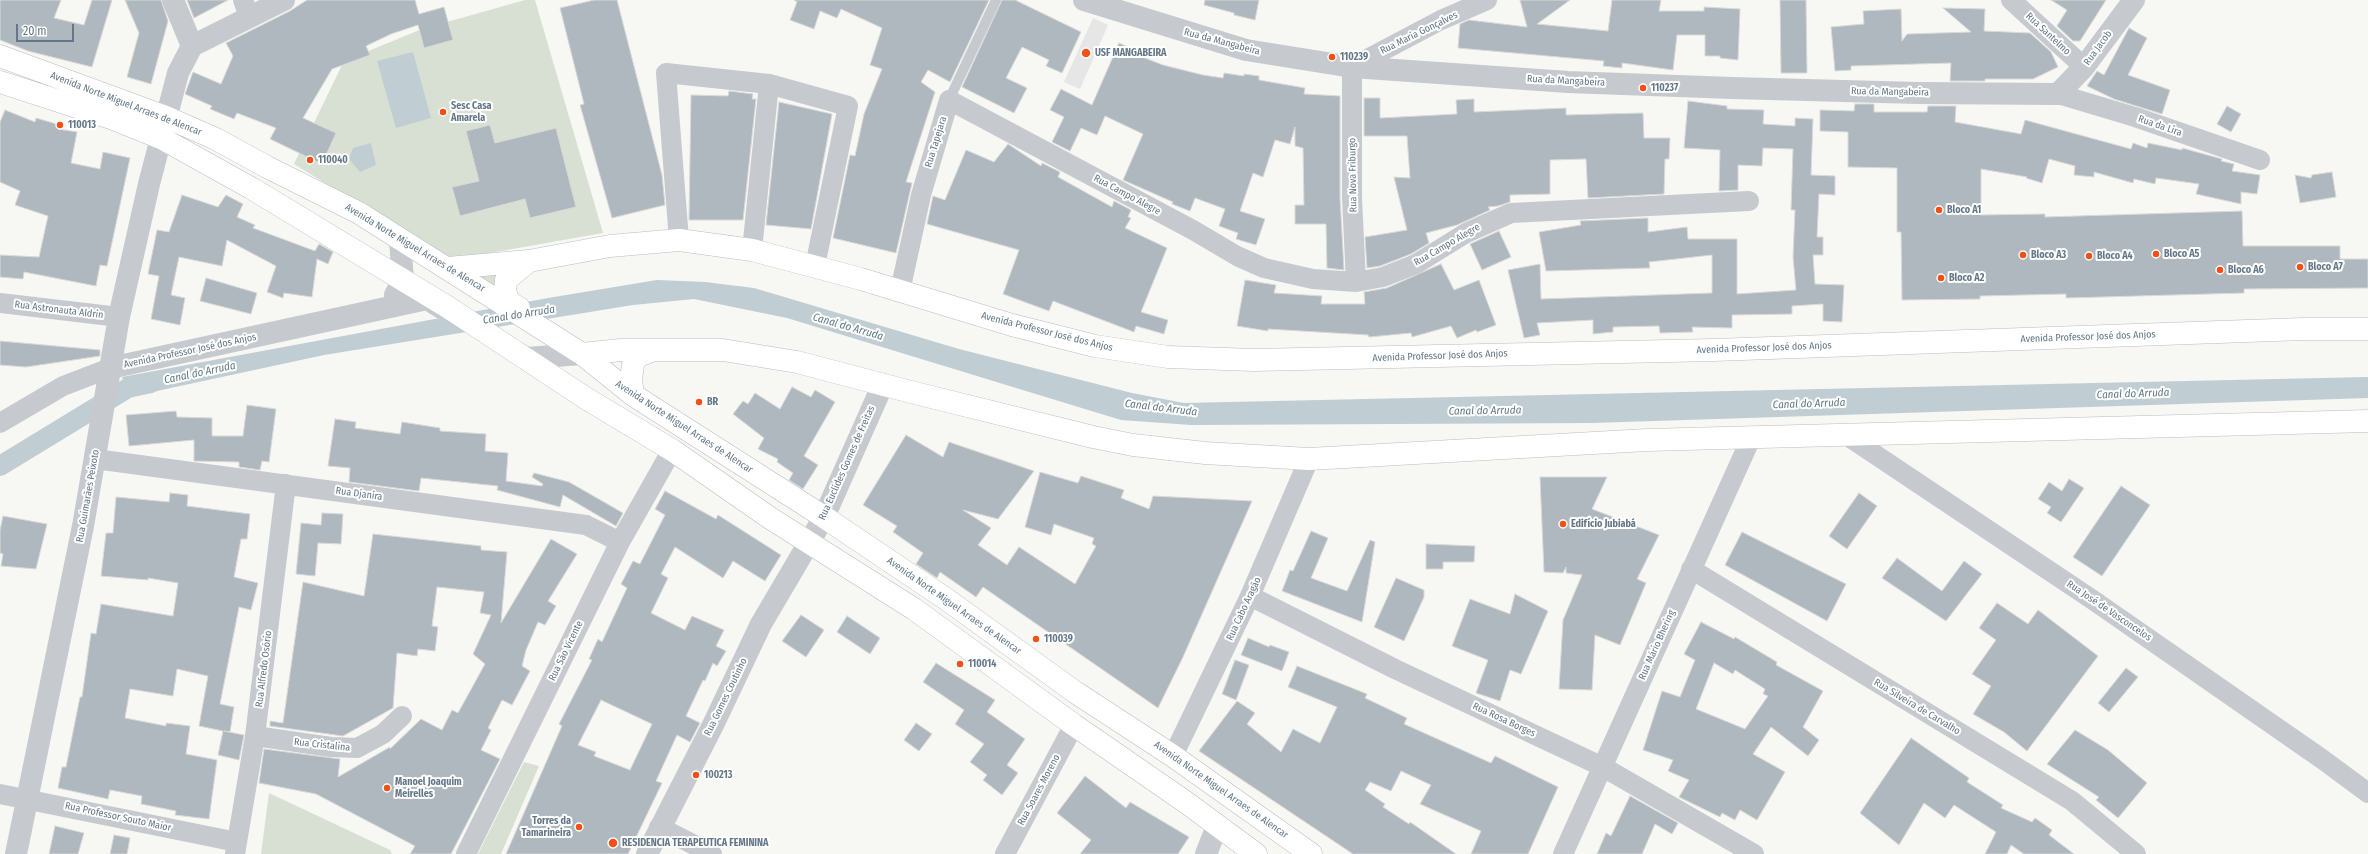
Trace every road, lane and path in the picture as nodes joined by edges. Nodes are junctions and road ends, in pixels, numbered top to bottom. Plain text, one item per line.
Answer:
1 (173, 0) edge
2 (284, 0) edge
3 (996, 0) edge
4 (1084, 0) edge
5 (1487, 0) edge
6 (2011, 0) edge
7 (2134, 0) edge
8 (246, 9) edge
9 (192, 46) junction
10 (0, 56) edge
11 (1352, 67) junction
12 (2084, 67) junction
13 (0, 82) edge
14 (769, 84) junction
15 (2058, 94) junction
16 (949, 100) junction
17 (163, 128) junction
18 (2260, 160) dead end
19 (1749, 201) dead end
20 (400, 240) junction
21 (679, 240) junction
22 (752, 250) junction
23 (529, 261) junction
24 (815, 266) junction
25 (448, 268) junction
26 (403, 280) junction
27 (1356, 282) junction
28 (900, 291) junction
29 (436, 302) junction
30 (0, 303) edge
31 (390, 307) junction
32 (119, 317) junction
33 (2368, 329) edge
34 (654, 350) junction
35 (586, 353) junction
36 (527, 358) junction
37 (109, 376) junction
38 (883, 384) junction
39 (633, 395) junction
40 (2368, 421) edge
41 (0, 423) edge
42 (1846, 435) junction
43 (1752, 436) junction
44 (672, 450) junction
45 (1309, 459) junction
46 (95, 460) junction
47 (286, 484) junction
48 (824, 517) junction
49 (809, 541) junction
50 (620, 542) junction
51 (1691, 569) junction
52 (1250, 596) junction
53 (402, 716) dead end
54 (1074, 725) junction
55 (255, 736) junction
56 (1173, 756) junction
57 (1603, 767) junction
58 (2368, 793) edge
59 (0, 794) edge
60 (26, 798) junction
61 (1217, 826) junction
62 (659, 827) junction
63 (236, 848) edge
64 (1754, 853) edge
65 (16, 854) edge
66 (466, 854) edge
67 (647, 854) edge
68 (712, 854) edge
69 (1005, 854) edge
70 (1206, 854) edge
71 (1256, 854) edge
72 (1311, 854) edge
73 (1563, 854) edge
74 (2136, 854) edge

1 - 9 street
2 - 8 street
3 - 16 lane, Rua Tapejara
4 - 11 street, Rua da Mangabeira
5 - 11 street, Rua Maria Gonçalves
6 - 12 street, Rua Santelmo
7 - 12 street, Rua Jacob
8 - 9 street
9 - 17 street
10 - 17 main road, Avenida Norte Miguel Arraes de Alencar
11 - 15 street, Rua da Mangabeira
11 - 27 street, Rua Nova Friburgo
12 - 15 street, Rua Jacob
13 - 17 main road, Avenida Norte Miguel Arraes de Alencar
14 - 21 street
14 - 22 street
14 - 24 street
15 - 18 street, Rua da Lira
16 - 27 street, Rua Campo Alegre
16 - 28 street, Rua Tapejara
17 - 20 main road, Avenida Norte Miguel Arraes de Alencar
17 - 26 main road, Avenida Norte Miguel Arraes de Alencar
17 - 32 street, Rua Guimarães Peixoto
19 - 27 street, Rua Campo Alegre
20 - 25 main road, Avenida Norte Miguel Arraes de Alencar
20 - 26 street
21 - 22 main road, Avenida Professor José dos Anjos
21 - 23 main road, Avenida Professor José dos Anjos
22 - 24 main road, Avenida Professor José dos Anjos
23 - 25 main road, Avenida Professor José dos Anjos
23 - 35 main road, Avenida Professor José dos Anjos
24 - 28 main road, Avenida Professor José dos Anjos
25 - 35 main road, Avenida Norte Miguel Arraes de Alencar
26 - 29 main road, Avenida Norte Miguel Arraes de Alencar
26 - 31 street
28 - 33 main road, Avenida Professor José dos Anjos
29 - 31 street, Avenida Professor José dos Anjos
29 - 36 main road, Avenida Norte Miguel Arraes de Alencar
30 - 32 street, Rua Astronauta Aldrin
31 - 37 street, Avenida Professor José dos Anjos
32 - 37 street, Rua Guimarães Peixoto
34 - 35 main road
34 - 38 main road
34 - 39 main road
35 - 36 street
35 - 39 main road, Avenida Norte Miguel Arraes de Alencar
36 - 44 main road, Avenida Norte Miguel Arraes de Alencar
37 - 41 street, Avenida Professor José dos Anjos
37 - 46 street, Rua Guimarães Peixoto
38 - 45 main road
38 - 48 street, Rua Euclides Gomes de Freitas
39 - 48 main road, Avenida Norte Miguel Arraes de Alencar
40 - 42 main road
42 - 43 main road
42 - 58 street, Rua José de Vasconcelos
43 - 45 main road
43 - 51 street, Rua Mário Bhering
44 - 49 main road, Avenida Norte Miguel Arraes de Alencar
44 - 50 street, Rua São Vicente
45 - 52 street, Rua Cabo Aragão
46 - 47 street, Rua Djanira
46 - 60 street, Rua Guimarães Peixoto
47 - 50 street, Rua Djanira
47 - 55 street, Rua Alfredo Osório
48 - 49 street, Rua Euclides Gomes de Freitas
48 - 56 main road, Avenida Norte Miguel Arraes de Alencar
49 - 54 main road, Avenida Norte Miguel Arraes de Alencar
49 - 62 street, Rua Gomes Coutinho
50 - 66 street, Rua São Vicente
51 - 57 street, Rua Mário Bhering
51 - 74 street, Rua Silveira de Carvalho
52 - 56 street, Rua Cabo Aragão
52 - 57 street, Rua Rosa Borges
53 - 55 street, Rua Cristalina
54 - 61 main road, Avenida Norte Miguel Arraes de Alencar
54 - 69 street, Rua Soares Moreno
55 - 63 street, Rua Alfredo Osório
56 - 72 main road, Avenida Norte Miguel Arraes de Alencar
57 - 64 street, Rua Rosa Borges
57 - 73 street, Rua Mário Bhering
59 - 60 street, Rua Professor Souto Maior
60 - 63 street, Rua Professor Souto Maior
60 - 65 street, Rua Guimarães Peixoto
61 - 70 street
61 - 71 main road, Avenida Norte Miguel Arraes de Alencar
62 - 67 street, Rua Gomes Coutinho
62 - 68 street

